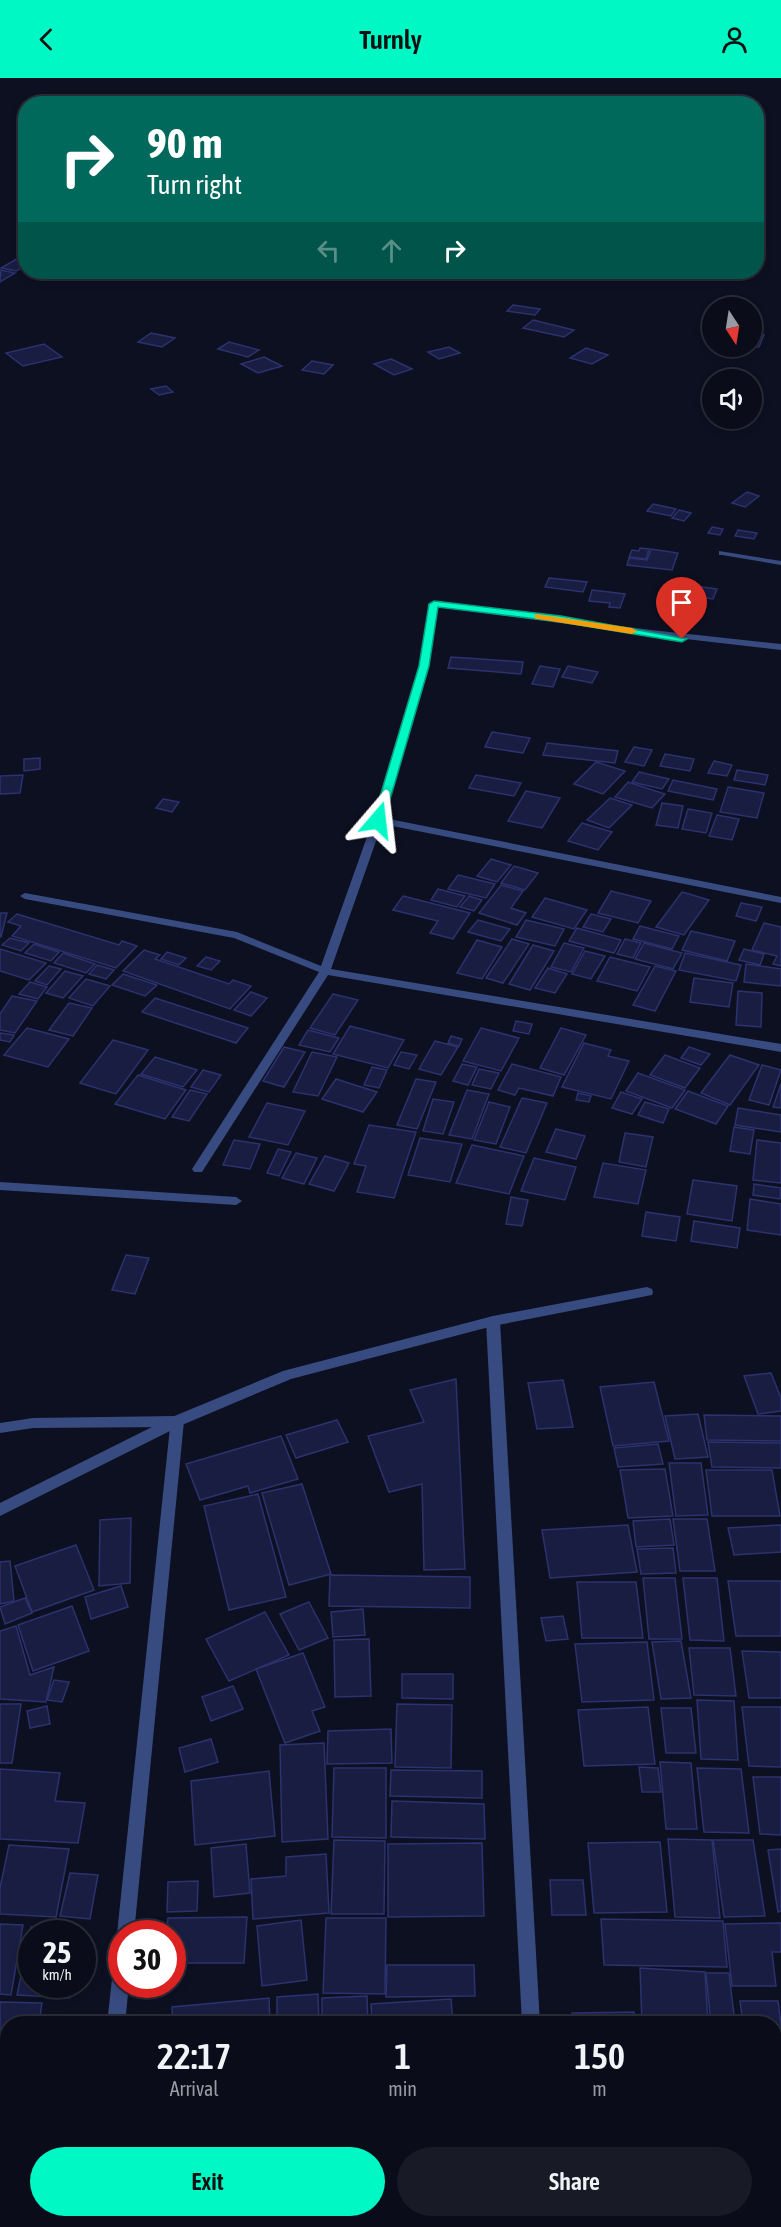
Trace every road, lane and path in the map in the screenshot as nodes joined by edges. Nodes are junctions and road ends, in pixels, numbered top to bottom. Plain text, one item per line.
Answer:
1 (722, 553) dead end
2 (781, 563) edge
3 (781, 647) edge
4 (378, 820) junction
5 (25, 896) dead end
6 (781, 900) edge
7 (325, 971) junction
8 (781, 1048) edge
9 (198, 1169) dead end
10 (0, 1186) edge
11 (236, 1202) dead end
12 (647, 1292) dead end
13 (493, 1321) junction
14 (177, 1420) junction
15 (0, 1428) edge
16 (0, 1510) edge
17 (126, 1920) edge
18 (119, 1998) edge
19 (117, 2016) edge
20 (531, 2016) edge

1 - 2 street
3 - 4 street
4 - 6 street
4 - 7 street
5 - 7 street
7 - 8 street
7 - 9 street
10 - 11 street
12 - 13 street
13 - 14 street
13 - 20 street
14 - 15 street
14 - 16 street
14 - 17 street
18 - 19 street

